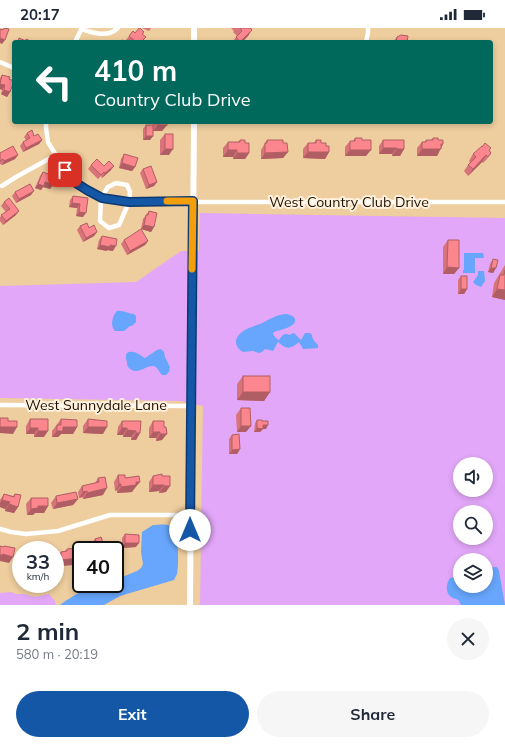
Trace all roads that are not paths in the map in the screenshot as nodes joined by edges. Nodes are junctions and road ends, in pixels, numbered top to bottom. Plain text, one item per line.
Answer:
1 (118, 28) edge
2 (194, 28) edge
3 (368, 28) edge
4 (81, 29) edge
5 (76, 40) edge
6 (194, 40) edge
7 (366, 40) edge
8 (0, 62) edge
9 (12, 67) edge
10 (46, 124) edge
11 (194, 124) edge
12 (56, 155) junction
13 (1, 187) edge
14 (102, 198) junction
15 (193, 201) junction
16 (129, 202) junction
17 (505, 202) edge
18 (0, 404) edge
19 (191, 406) junction
20 (191, 515) junction
21 (0, 529) edge
22 (190, 605) edge

1 - 4 street
2 - 6 street
3 - 7 street
4 - 5 street
8 - 9 street
10 - 12 street
11 - 15 street
12 - 13 street
12 - 14 street
14 - 16 street, West Country Club Drive
14 - 16 street
14 - 16 street
15 - 16 street, West Country Club Drive
15 - 17 street, West Country Club Drive
15 - 19 street
18 - 19 street, West Sunnydale Lane
19 - 20 street
20 - 21 street
20 - 22 street

